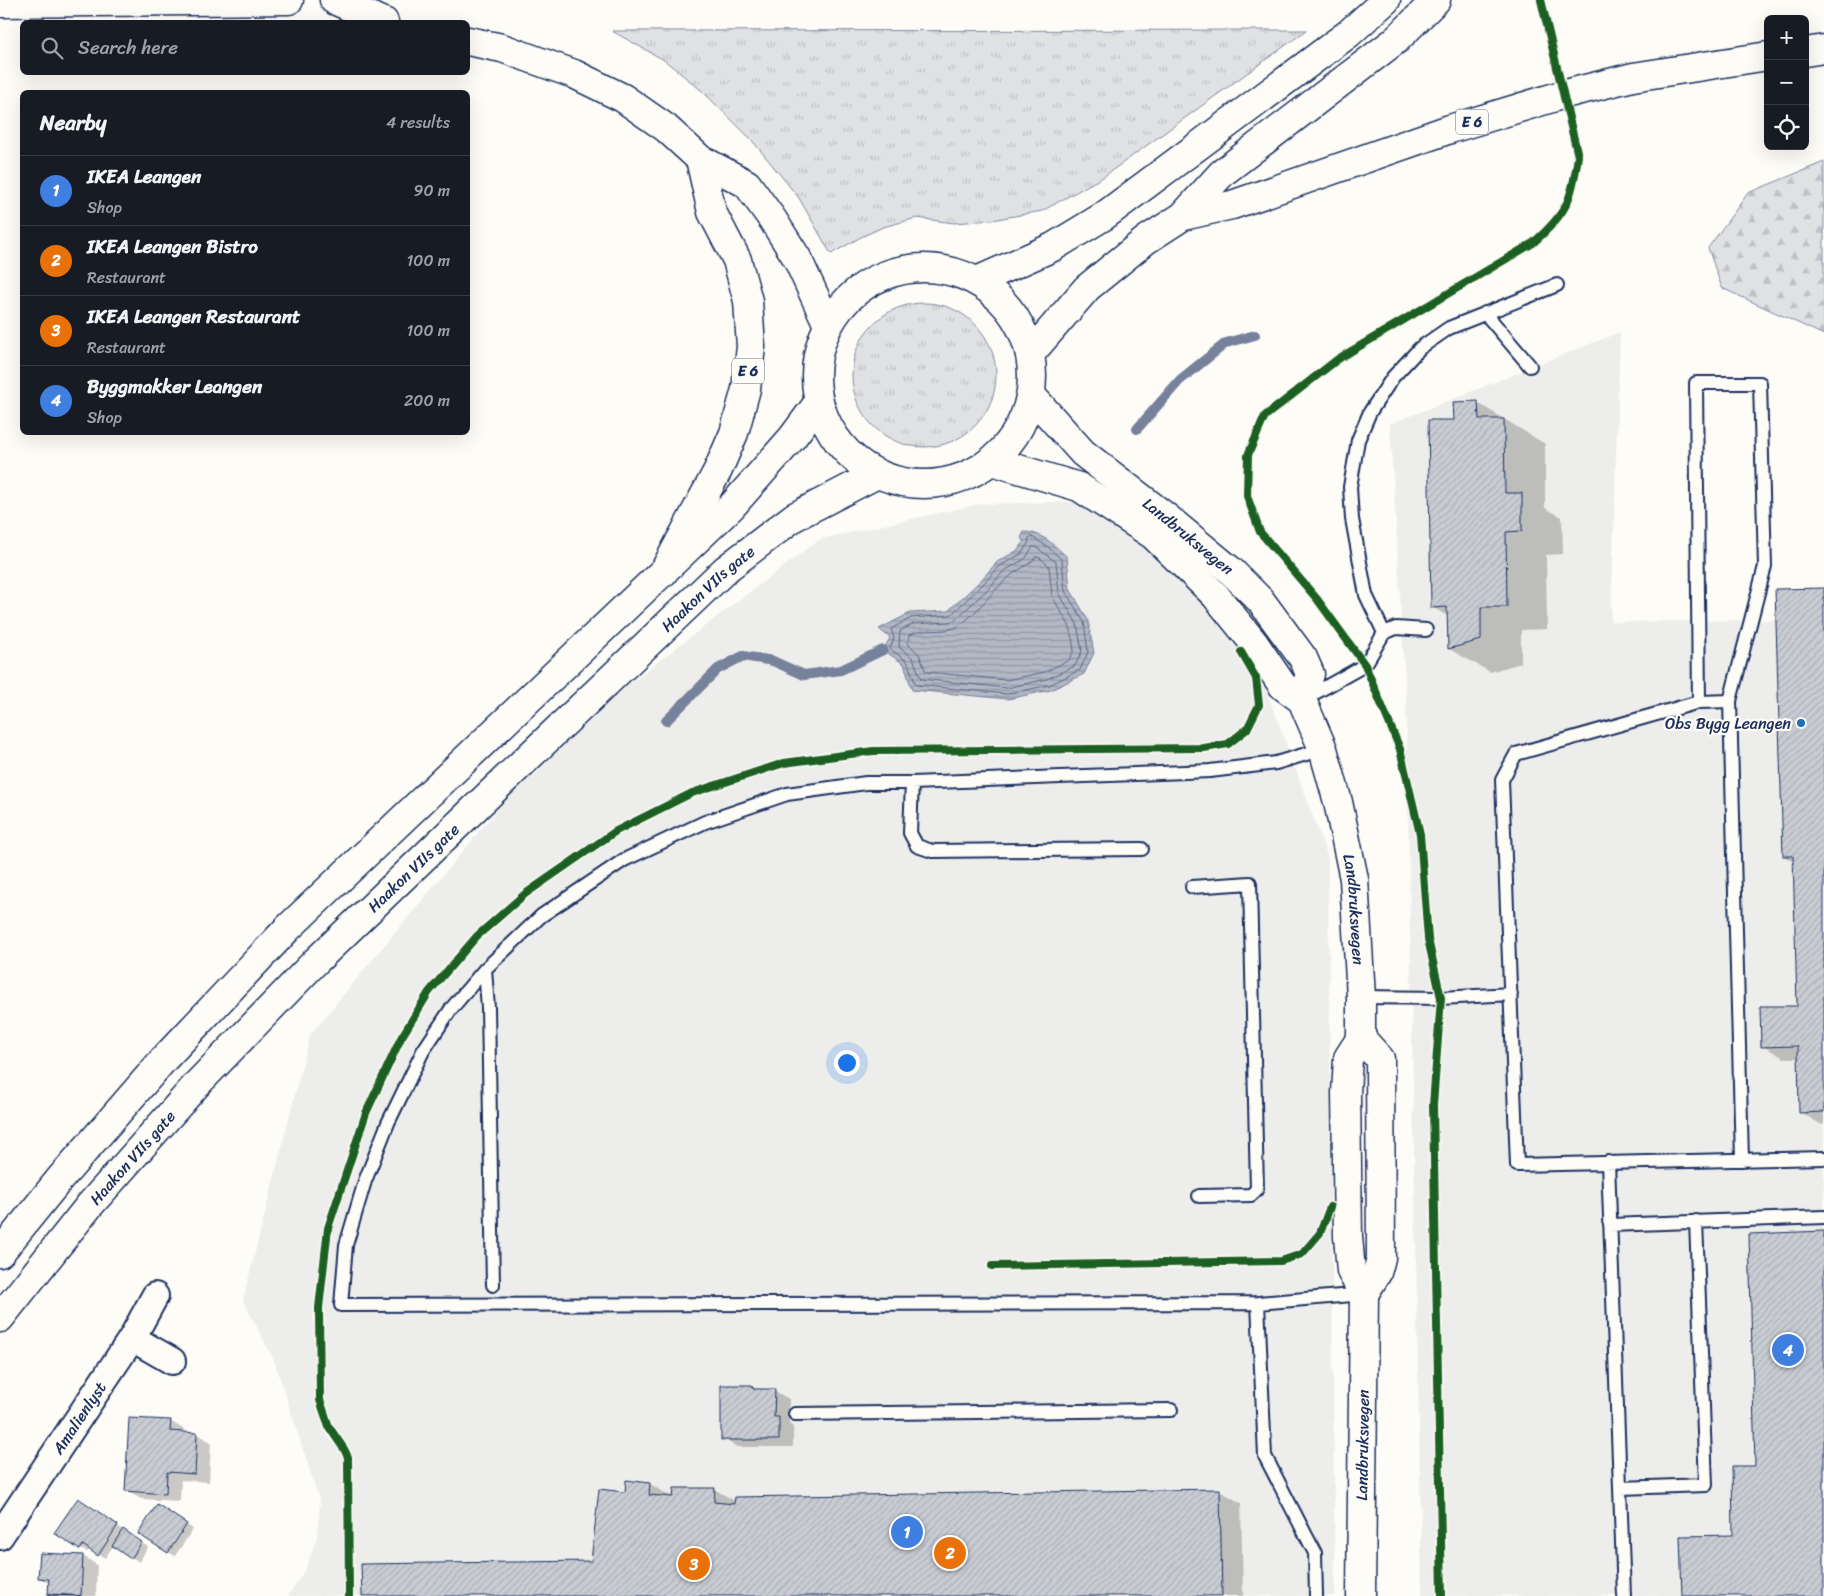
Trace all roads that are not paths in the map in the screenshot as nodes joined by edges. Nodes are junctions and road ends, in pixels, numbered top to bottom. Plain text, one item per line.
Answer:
1 (289, 0) edge
2 (334, 0) edge
3 (1386, 0) edge
4 (1436, 0) edge
5 (0, 3) edge
6 (379, 20) edge
7 (470, 41) edge
8 (1824, 49) edge
9 (1809, 51) edge
10 (1764, 57) edge
11 (700, 159) junction
12 (1183, 216) junction
13 (977, 281) junction
14 (1557, 285) dead end
15 (1486, 313) junction
16 (828, 325) junction
17 (1030, 354) junction
18 (1530, 366) dead end
19 (1031, 395) junction
20 (818, 403) junction
21 (992, 461) junction
22 (877, 474) junction
23 (663, 573) junction
24 (1426, 630) dead end
25 (1384, 633) junction
26 (1302, 700) junction
27 (1730, 701) junction
28 (1699, 702) junction
29 (1323, 749) junction
30 (912, 783) junction
31 (1142, 849) dead end
32 (1192, 887) dead end
33 (485, 969) junction
34 (1511, 994) junction
35 (1361, 997) junction
36 (1824, 1158) edge
37 (1742, 1160) junction
38 (1608, 1162) junction
39 (1199, 1196) dead end
40 (1824, 1217) edge
41 (1696, 1221) junction
42 (1610, 1225) junction
43 (0, 1253) edge
44 (494, 1285) dead end
45 (1364, 1294) junction
46 (155, 1296) dead end
47 (1258, 1303) junction
48 (0, 1318) edge
49 (132, 1338) junction
50 (172, 1362) dead end
51 (1172, 1410) dead end
52 (795, 1414) dead end
53 (1620, 1488) junction
54 (0, 1536) edge
55 (1316, 1596) edge
56 (1361, 1596) edge
57 (1624, 1596) edge

1 - 5 main road
2 - 6 main road
3 - 13 main road
4 - 12 main road, E 6
7 - 11 main road
8 - 9 main road
10 - 12 main road, E 6
11 - 16 main road
11 - 23 main road, E 6
12 - 17 main road, E 6
13 - 16 main road
13 - 17 main road
14 - 15 lane
15 - 18 lane
15 - 25 lane
16 - 20 main road
17 - 19 main road
19 - 21 main road
19 - 26 main road, Landbruksvegen
20 - 22 main road
20 - 23 main road
21 - 22 main road
21 - 26 main road, Landbruksvegen
22 - 48 main road, Haakon VIIs gate
23 - 43 main road
24 - 25 lane
25 - 26 lane
26 - 29 main road, Landbruksvegen
27 - 28 lane
27 - 28 lane
27 - 37 lane
28 - 34 lane
29 - 30 lane
29 - 35 main road, Landbruksvegen
30 - 31 lane
30 - 33 lane
32 - 39 lane
33 - 44 lane
33 - 47 lane
34 - 35 lane
34 - 38 lane
35 - 45 main road, Landbruksvegen
36 - 37 lane
37 - 38 lane
38 - 42 lane
40 - 41 lane
41 - 42 lane
41 - 53 lane
42 - 53 lane
45 - 47 lane
45 - 56 main road, Landbruksvegen
46 - 49 street, Amalienlyst
47 - 55 lane
49 - 50 street
49 - 54 street, Amalienlyst
51 - 52 lane
53 - 57 lane

